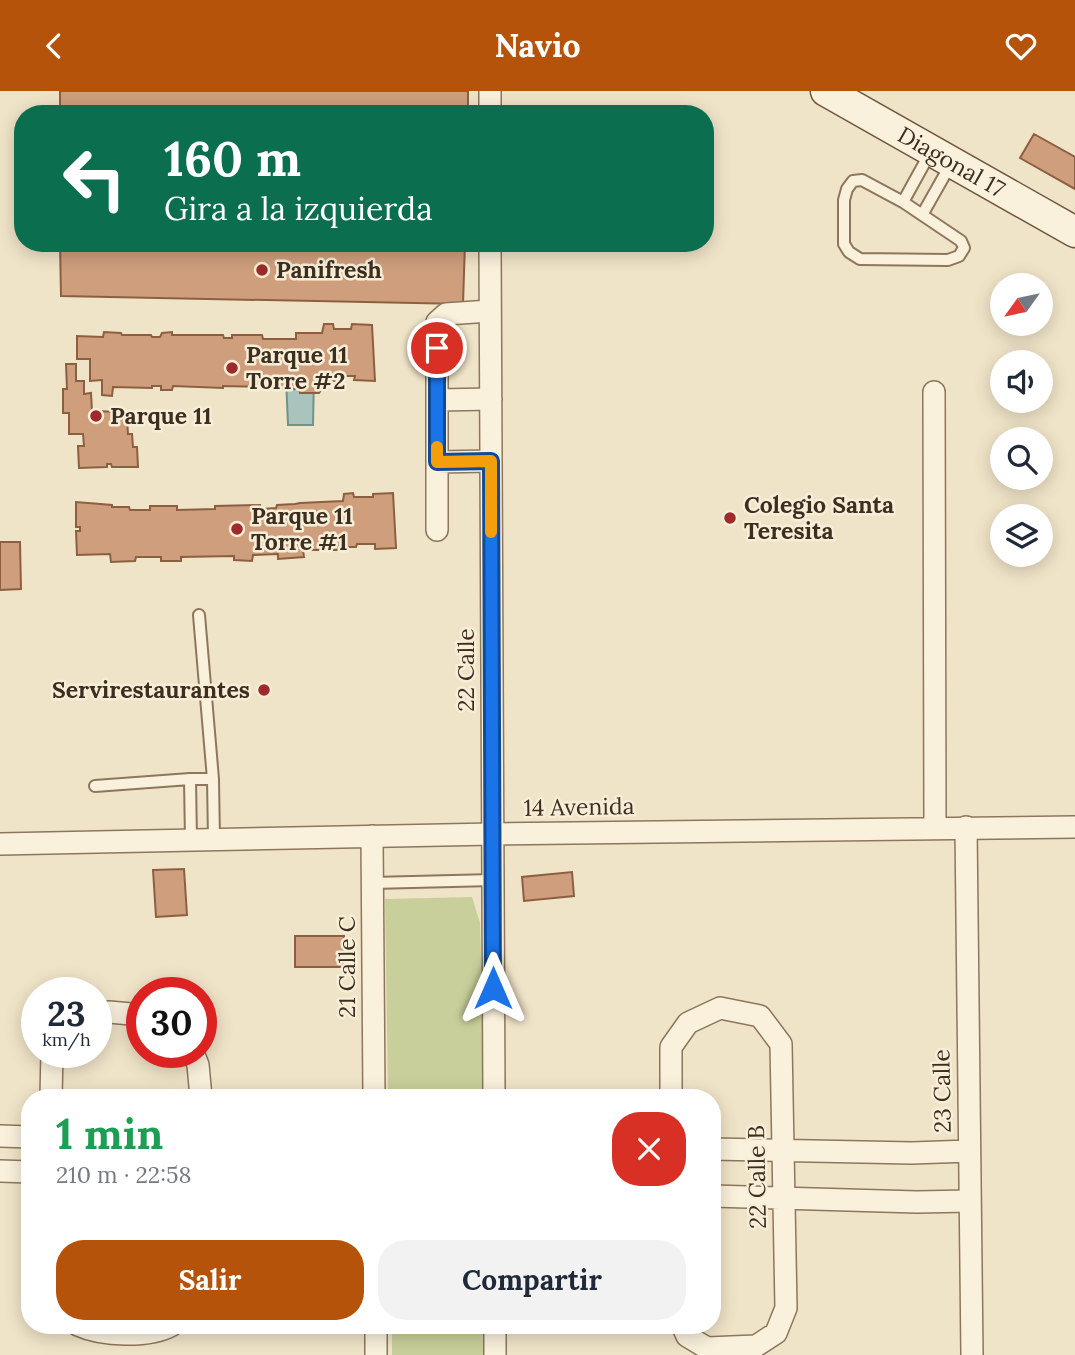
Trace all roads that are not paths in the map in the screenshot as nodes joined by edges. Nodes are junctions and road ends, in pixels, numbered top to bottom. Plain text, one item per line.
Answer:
1 (826, 91) edge
2 (941, 157) junction
3 (903, 202) junction
4 (922, 215) junction
5 (1075, 232) edge
6 (490, 252) edge
7 (491, 311) junction
8 (934, 392) dead end
9 (491, 399) junction
10 (438, 400) junction
11 (491, 461) junction
12 (437, 462) junction
13 (437, 530) dead end
14 (199, 615) dead end
15 (190, 779) junction
16 (213, 779) junction
17 (95, 786) dead end
18 (966, 827) junction
19 (1075, 827) edge
20 (935, 828) junction
21 (493, 834) junction
22 (372, 837) junction
23 (214, 840) junction
24 (191, 841) junction
25 (0, 844) edge
26 (493, 880) junction
27 (372, 883) junction
28 (52, 1068) edge
29 (197, 1068) edge
30 (51, 1089) edge
31 (200, 1089) edge
32 (374, 1089) edge
33 (494, 1089) edge
34 (671, 1089) edge
35 (0, 1136) edge
36 (21, 1137) edge
37 (721, 1149) edge
38 (783, 1150) junction
39 (969, 1151) junction
40 (0, 1171) edge
41 (21, 1172) edge
42 (721, 1196) edge
43 (784, 1199) junction
44 (970, 1201) junction
45 (376, 1334) edge
46 (495, 1334) edge
47 (686, 1334) edge
48 (376, 1355) edge
49 (495, 1355) edge
50 (972, 1355) edge

1 - 2 main road, Diagonal 17
2 - 3 lane
2 - 4 lane
2 - 5 main road, Diagonal 17
3 - 4 lane
3 - 4 lane
6 - 7 street, 22 Calle
7 - 9 street, 22 Calle
7 - 10 street
8 - 20 street
9 - 10 street
9 - 11 street, 22 Calle
10 - 12 street
11 - 12 street
11 - 21 street, 22 Calle
12 - 13 street
14 - 16 lane
15 - 16 lane
15 - 17 lane
15 - 24 lane
16 - 23 lane
18 - 19 street, 14 Avenida
18 - 20 street, 14 Avenida
18 - 39 street, 23 Calle
20 - 21 street, 14 Avenida
21 - 22 street, 14 Avenida
21 - 26 street, 22 Calle
22 - 23 street, 14 Avenida
22 - 27 street, 21 Calle C
23 - 24 street, 14 Avenida
24 - 25 street, 14 Avenida
26 - 27 lane
26 - 33 street, 22 Calle
27 - 32 street, 21 Calle C
28 - 30 street
29 - 31 street
34 - 38 street, 22 Calle B
35 - 36 street
37 - 38 street
38 - 39 street
38 - 43 street, 22 Calle B
39 - 44 street, 23 Calle
40 - 41 street
42 - 43 street
43 - 44 street
43 - 47 street, 22 Calle B
44 - 50 street, 23 Calle
45 - 48 street
46 - 49 street

